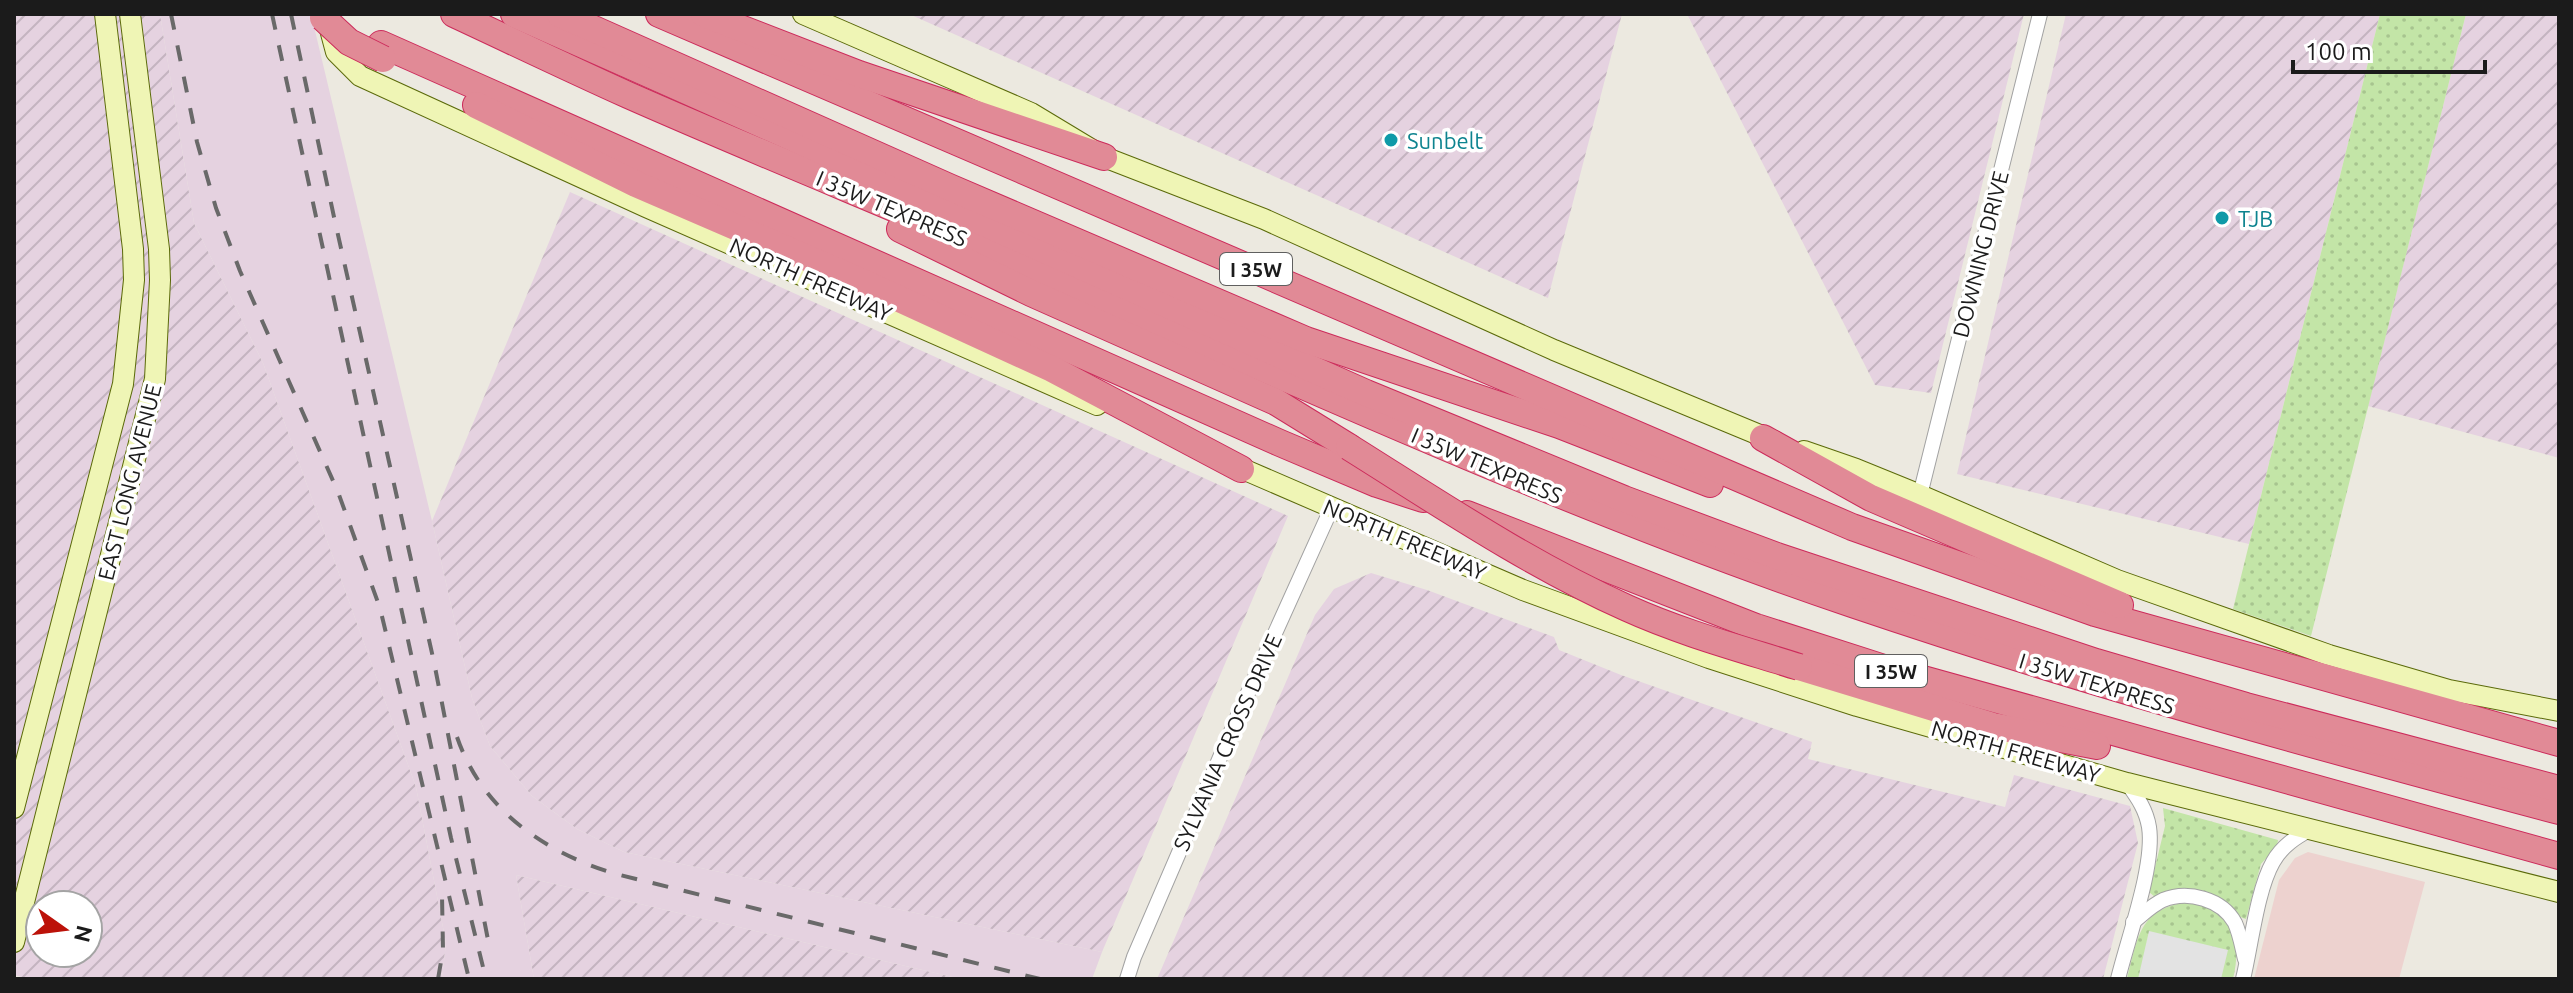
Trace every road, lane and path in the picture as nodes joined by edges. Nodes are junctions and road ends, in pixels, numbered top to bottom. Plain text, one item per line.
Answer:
1 (105, 14) edge
2 (130, 14) edge
3 (454, 14) edge
4 (514, 14) edge
5 (560, 14) edge
6 (659, 14) edge
7 (704, 14) edge
8 (803, 14) edge
9 (2040, 14) edge
10 (321, 15) edge
11 (382, 52) junction
12 (139, 81) junction
13 (114, 86) junction
14 (628, 95) junction
15 (1104, 157) junction
16 (1763, 438) junction
17 (1241, 469) junction
18 (1920, 495) junction
19 (1332, 507) junction
20 (1852, 527) junction
21 (65, 611) junction
22 (95, 619) junction
23 (2171, 635) junction
24 (2559, 711) edge
25 (2559, 743) edge
26 (2127, 783) junction
27 (2559, 789) edge
28 (2371, 803) junction
29 (14, 808) edge
30 (2559, 811) edge
31 (2311, 829) junction
32 (2559, 856) edge
33 (2559, 892) edge
34 (2133, 922) junction
35 (14, 942) edge
36 (2245, 973) edge
37 (1127, 979) edge
38 (2118, 979) edge

1 - 13 main road, EAST LONG AVENUE
2 - 12 main road, EAST LONG AVENUE
3 - 14 highway, I 35W TEXPRESS
4 - 27 highway, I 35W TEXPRESS
5 - 20 highway
6 - 20 highway, I 35W
7 - 15 highway
8 - 15 main road
9 - 18 street, DOWNING DRIVE
10 - 11 highway, bridge
10 - 17 main road, NORTH FREEWAY
11 - 17 highway
11 - 28 highway, NORTH FREEWAY / I 35W
12 - 13 main road
12 - 22 main road, EAST LONG AVENUE
13 - 21 main road, EAST LONG AVENUE
14 - 28 highway, bridge
14 - 30 highway, I 35W TEXPRESS
15 - 16 main road
16 - 18 main road
16 - 23 highway
17 - 19 main road, NORTH FREEWAY
18 - 24 main road
19 - 26 main road, NORTH FREEWAY
19 - 37 street, SYLVANIA CROSS DRIVE
20 - 23 highway, I 35W
21 - 22 main road
21 - 29 main road, EAST LONG AVENUE
22 - 35 main road, EAST LONG AVENUE
23 - 25 highway, I 35W
26 - 31 main road, NORTH FREEWAY
26 - 34 street
28 - 32 highway, NORTH FREEWAY / I 35W
31 - 33 main road, NORTH FREEWAY
31 - 36 street
34 - 36 street
34 - 38 street

